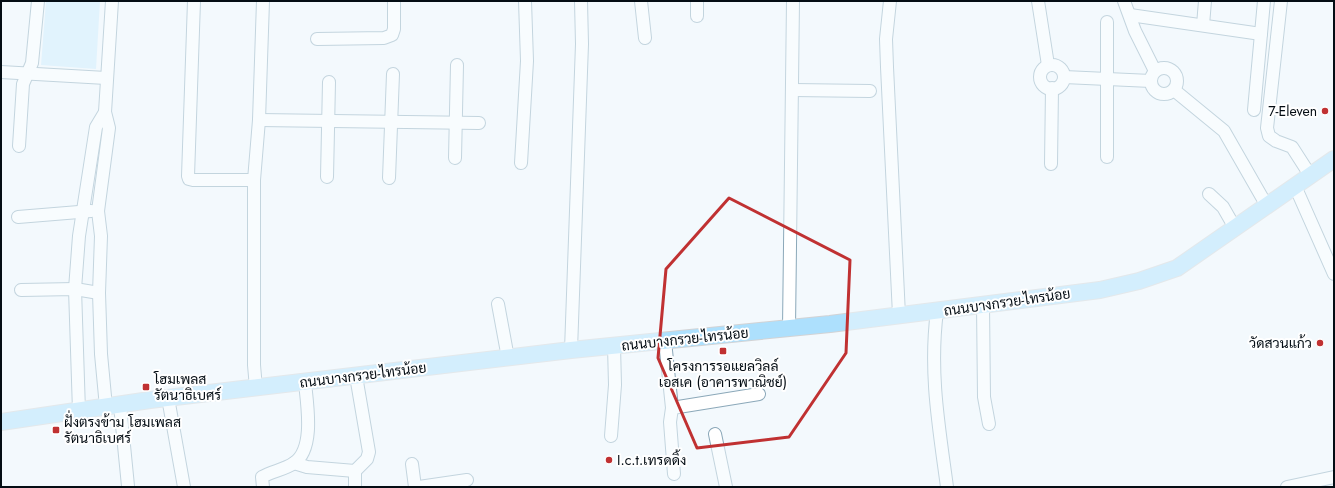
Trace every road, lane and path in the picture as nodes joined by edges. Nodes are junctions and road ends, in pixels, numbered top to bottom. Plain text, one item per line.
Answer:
1 (38, 1) edge
2 (112, 1) edge
3 (194, 1) edge
4 (264, 1) edge
5 (394, 1) edge
6 (525, 1) edge
7 (581, 1) edge
8 (641, 1) edge
9 (697, 1) edge
10 (794, 1) edge
11 (890, 1) edge
12 (1038, 1) edge
13 (1124, 1) edge
14 (1205, 1) edge
15 (1264, 1) edge
16 (1281, 1) edge
17 (698, 16) dead end
18 (1130, 16) junction
19 (1107, 22) dead end
20 (1203, 25) junction
21 (1261, 34) junction
22 (645, 38) dead end
23 (317, 39) dead end
24 (457, 65) dead end
25 (1048, 66) junction
26 (1, 72) edge
27 (28, 74) junction
28 (393, 74) dead end
29 (1153, 76) junction
30 (1064, 77) junction
31 (106, 78) junction
32 (1107, 79) junction
33 (329, 82) dead end
34 (1052, 88) junction
35 (792, 90) junction
36 (1174, 90) junction
37 (870, 91) dead end
38 (1254, 110) dead end
39 (105, 112) junction
40 (260, 120) junction
41 (328, 121) junction
42 (391, 122) junction
43 (456, 123) junction
44 (479, 123) dead end
45 (19, 146) dead end
46 (1107, 157) dead end
47 (455, 158) dead end
48 (1334, 159) edge
49 (521, 163) dead end
50 (1051, 164) dead end
51 (1310, 175) junction
52 (327, 177) dead end
53 (389, 178) dead end
54 (254, 180) junction
55 (1295, 186) junction
56 (1209, 194) dead end
57 (1267, 206) junction
58 (84, 211) junction
59 (98, 211) junction
60 (18, 217) dead end
61 (1235, 228) junction
62 (1334, 274) edge
63 (75, 289) junction
64 (21, 290) dead end
65 (99, 293) junction
66 (498, 304) dead end
67 (984, 305) junction
68 (937, 311) junction
69 (899, 315) junction
70 (789, 328) junction
71 (665, 341) junction
72 (614, 346) junction
73 (572, 350) junction
74 (508, 358) junction
75 (356, 376) junction
76 (305, 382) junction
77 (256, 388) junction
78 (759, 394) dead end
79 (168, 398) junction
80 (113, 406) junction
81 (672, 408) junction
82 (79, 411) junction
83 (1, 422) edge
84 (989, 424) dead end
85 (715, 434) dead end
86 (611, 436) dead end
87 (294, 463) junction
88 (412, 464) dead end
89 (355, 471) junction
90 (674, 474) dead end
91 (1334, 477) edge
92 (467, 480) dead end
93 (128, 486) dead end
94 (184, 487) edge
95 (263, 487) edge
96 (356, 487) edge
97 (415, 487) edge
98 (419, 487) edge
99 (726, 487) edge
100 (947, 487) edge
101 (1287, 487) edge

1 - 27 street
2 - 31 street
3 - 54 street
4 - 40 street
5 - 23 street
6 - 49 street
7 - 73 street
8 - 22 street
9 - 17 street
10 - 35 street
11 - 69 street
12 - 25 street
13 - 18 street
14 - 20 street
15 - 21 street
16 - 51 street
18 - 20 street
18 - 29 street
19 - 32 street
20 - 21 street
21 - 38 street
24 - 43 street
25 - 30 street
25 - 34 street
26 - 27 street
27 - 31 street
27 - 45 street
28 - 42 street
29 - 32 street
29 - 36 street
29 - 36 street
30 - 32 street
30 - 34 street
31 - 39 street
32 - 46 street
33 - 41 street
34 - 50 street
35 - 37 street
35 - 70 street
36 - 57 street
39 - 58 street
39 - 59 street
40 - 41 street
40 - 54 street
41 - 42 street
41 - 52 street
42 - 43 street
42 - 53 street
43 - 44 street
43 - 47 street
48 - 51 main road, ถนนบางกรวย-ไทรน้อย
51 - 55 main road, ถนนบางกรวย-ไทรน้อย
54 - 77 street
55 - 57 main road, ถนนบางกรวย-ไทรน้อย
55 - 62 street
56 - 61 street
57 - 61 main road, ถนนบางกรวย-ไทรน้อย
58 - 59 street
58 - 60 street
58 - 63 street
59 - 65 street
61 - 67 main road, ถนนบางกรวย-ไทรน้อย
63 - 64 street
63 - 65 street
63 - 82 street
65 - 80 street
66 - 74 street
67 - 68 main road, ถนนบางกรวย-ไทรน้อย
67 - 84 street
68 - 69 main road, ถนนบางกรวย-ไทรน้อย
68 - 100 street
69 - 70 main road, ถนนบางกรวย-ไทรน้อย
70 - 71 main road, ถนนบางกรวย-ไทรน้อย
71 - 72 main road, ถนนบางกรวย-ไทรน้อย
71 - 81 street
72 - 73 main road, ถนนบางกรวย-ไทรน้อย
72 - 86 street
73 - 74 main road, ถนนบางกรวย-ไทรน้อย
74 - 75 main road, ถนนบางกรวย-ไทรน้อย
75 - 76 main road, ถนนบางกรวย-ไทรน้อย
75 - 89 street
76 - 77 main road, ถนนบางกรวย-ไทรน้อย
76 - 87 street
77 - 79 main road, ถนนบางกรวย-ไทรน้อย
78 - 81 street
79 - 80 main road, ถนนบางกรวย-ไทรน้อย
79 - 94 street
80 - 82 main road, ถนนบางกรวย-ไทรน้อย
80 - 93 street
81 - 90 street
82 - 83 main road, ถนนบางกรวย-ไทรน้อย
85 - 99 street
87 - 89 street
87 - 95 street
88 - 97 street
89 - 96 street
91 - 101 street
92 - 98 street

